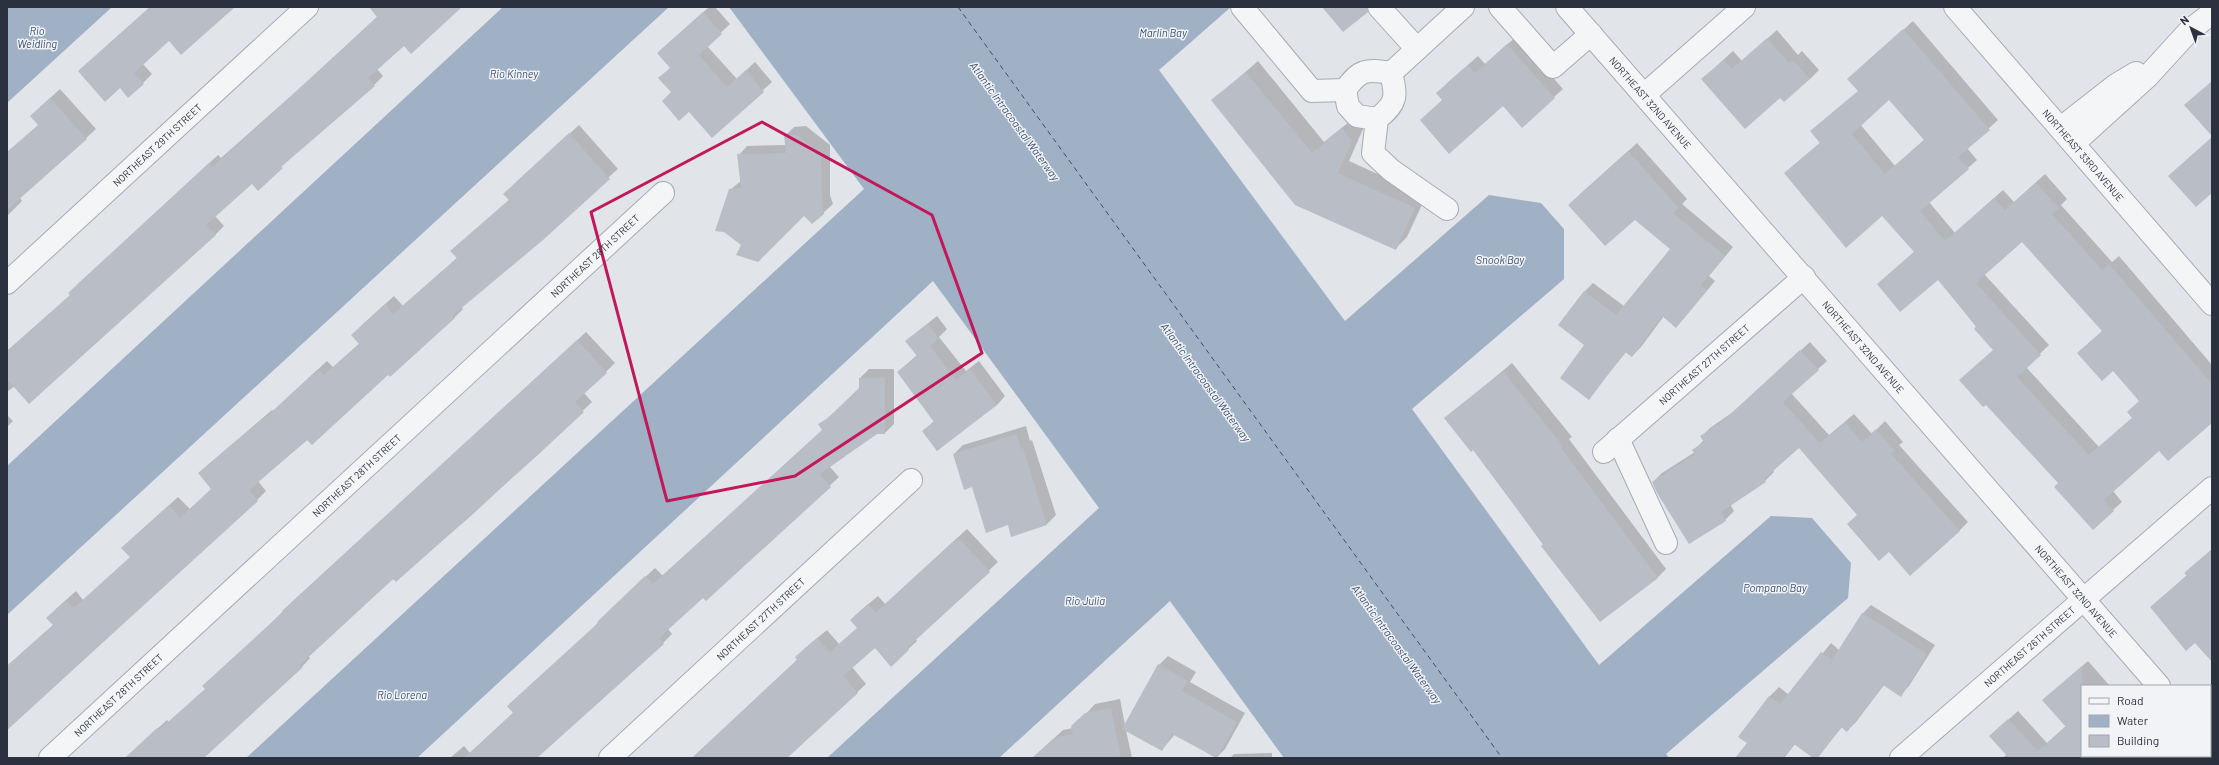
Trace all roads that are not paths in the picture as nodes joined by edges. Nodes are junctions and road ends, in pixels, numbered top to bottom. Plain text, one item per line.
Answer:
1 (307, 7) edge
2 (1242, 7) edge
3 (1379, 7) edge
4 (1463, 7) edge
5 (1500, 7) edge
6 (1568, 7) edge
7 (1744, 7) edge
8 (1955, 7) edge
9 (2212, 13) edge
10 (1592, 34) junction
11 (1417, 49) junction
12 (1391, 73) junction
13 (1346, 90) junction
14 (1644, 95) junction
15 (1377, 119) junction
16 (2068, 136) junction
17 (663, 193) dead end
18 (1447, 209) dead end
19 (1804, 277) junction
20 (7, 283) edge
21 (2212, 304) edge
22 (911, 480) dead end
23 (2212, 488) edge
24 (1666, 543) dead end
25 (2084, 599) junction
26 (2158, 685) edge
27 (50, 758) edge
28 (610, 758) edge
29 (1901, 758) edge

1 - 20 street, NORTHEAST 29TH STREET
2 - 13 street
3 - 11 street
4 - 11 street
5 - 10 street
6 - 10 street, NORTHEAST 32ND AVENUE
7 - 14 street
8 - 16 street, NORTHEAST 33RD AVENUE
9 - 16 street
10 - 14 street, NORTHEAST 32ND AVENUE
11 - 12 street
12 - 13 street
12 - 15 street
13 - 15 street
14 - 19 street, NORTHEAST 32ND AVENUE
15 - 18 street
16 - 21 street, NORTHEAST 33RD AVENUE
17 - 27 street, NORTHEAST 28TH STREET
19 - 24 street, NORTHEAST 27TH STREET
19 - 25 street, NORTHEAST 32ND AVENUE
22 - 28 street, NORTHEAST 27TH STREET
23 - 25 street, NORTHEAST 26TH STREET
25 - 26 street, NORTHEAST 32ND AVENUE
25 - 29 street, NORTHEAST 26TH STREET

